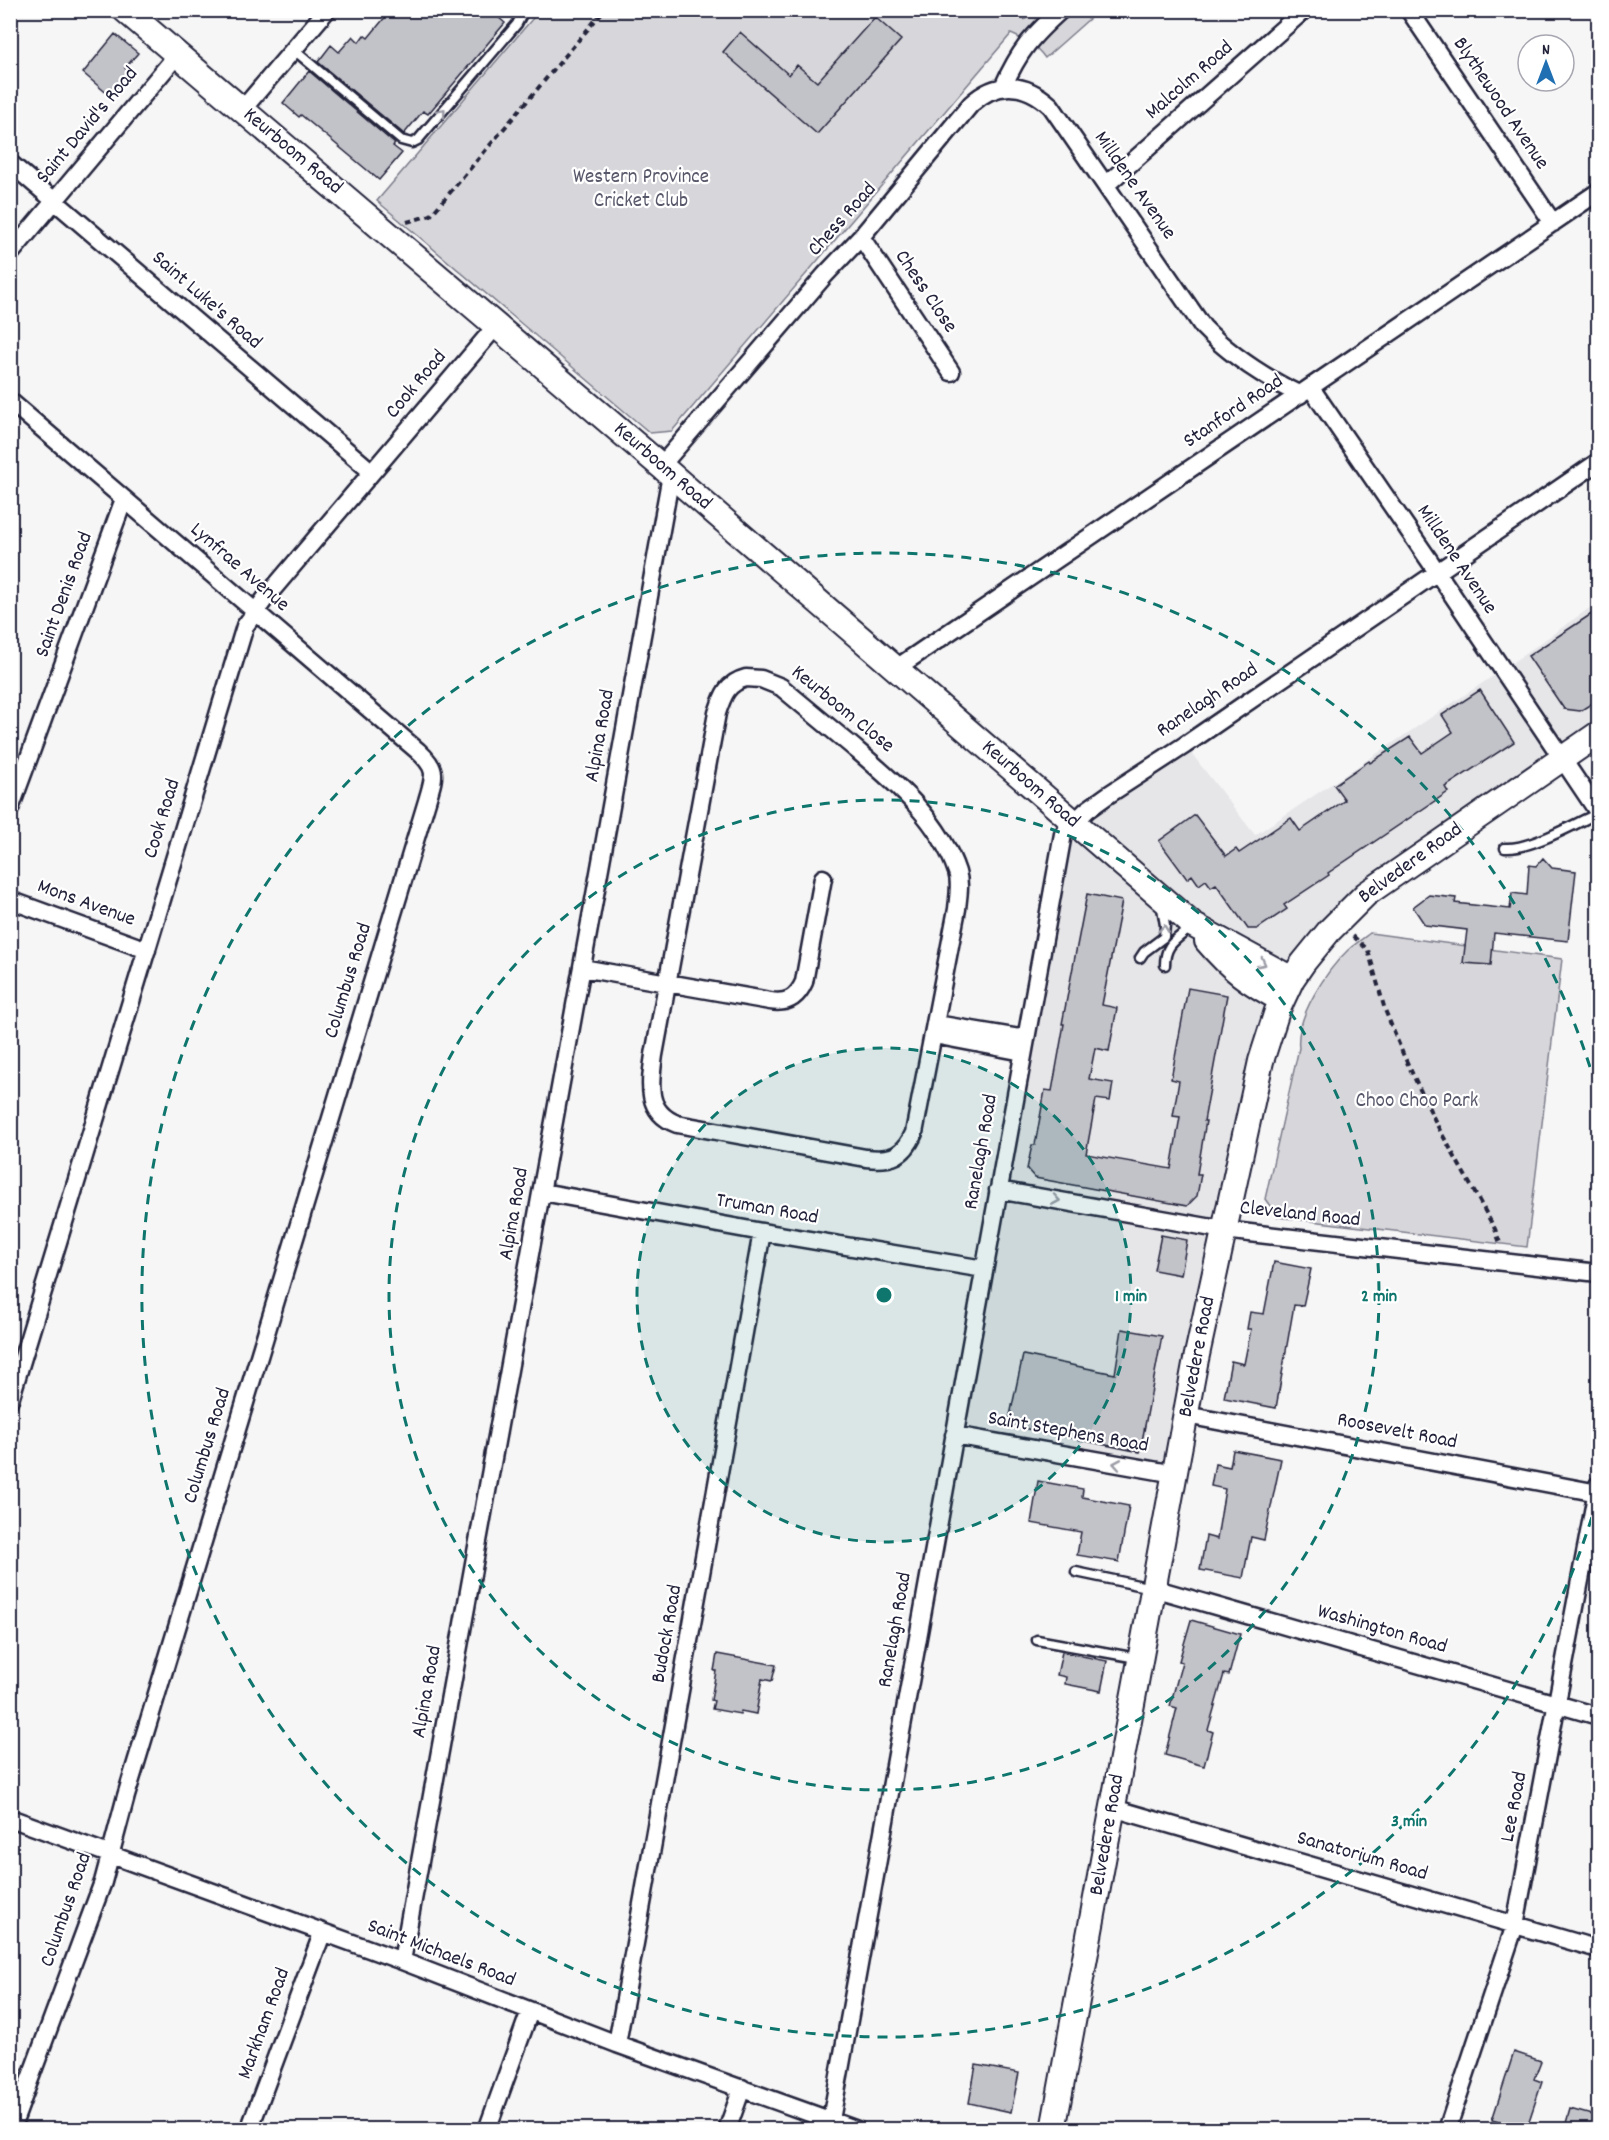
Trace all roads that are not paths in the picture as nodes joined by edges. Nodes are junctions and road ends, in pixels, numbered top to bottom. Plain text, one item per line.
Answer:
1 (125, 10) edge
2 (327, 10) edge
3 (524, 10) edge
4 (1061, 10) edge
5 (1304, 10) edge
6 (1409, 10) edge
7 (294, 50) junction
8 (177, 55) junction
9 (1002, 87) junction
10 (242, 110) junction
11 (10, 163) edge
12 (1106, 185) junction
13 (1599, 192) edge
14 (55, 201) junction
15 (1553, 223) junction
16 (861, 237) junction
17 (10, 254) edge
18 (496, 326) junction
19 (951, 372) dead end
20 (1305, 392) junction
21 (10, 401) edge
22 (1599, 462) edge
23 (666, 471) junction
24 (372, 472) junction
25 (124, 499) junction
26 (1437, 572) junction
27 (255, 611) junction
28 (895, 669) junction
29 (1599, 734) edge
30 (1563, 759) junction
31 (434, 772) joint
32 (10, 809) edge
33 (1599, 813) edge
34 (1073, 822) junction
35 (1505, 848) dead end
36 (823, 878) dead end
37 (1153, 891) junction
38 (10, 900) edge
39 (1194, 926) junction
40 (147, 950) junction
41 (1140, 958) dead end
42 (1165, 965) dead end
43 (582, 968) junction
44 (668, 983) junction
45 (1287, 990) junction
46 (935, 1029) junction
47 (1024, 1046) junction
48 (998, 1190) junction
49 (542, 1192) junction
50 (1224, 1230) junction
51 (762, 1232) junction
52 (984, 1269) junction
53 (1599, 1273) edge
54 (18, 1349) edge
55 (10, 1400) edge
56 (1186, 1415) junction
57 (954, 1435) junction
58 (1174, 1474) junction
59 (1598, 1490) edge
60 (1076, 1572) dead end
61 (1153, 1588) junction
62 (1037, 1640) dead end
63 (1141, 1658) junction
64 (1558, 1704) junction
65 (1599, 1716) edge
66 (1113, 1808) junction
67 (10, 1818) edge
68 (110, 1855) junction
69 (1515, 1925) junction
70 (322, 1934) junction
71 (1599, 1949) edge
72 (402, 1961) junction
73 (530, 2011) junction
74 (617, 2044) junction
75 (742, 2088) junction
76 (831, 2120) junction
77 (11, 2130) edge
78 (249, 2130) edge
79 (486, 2130) edge
80 (727, 2130) edge
81 (857, 2130) edge
82 (1053, 2130) edge
83 (1447, 2130) edge

1 - 8 main road, Keurboom Road
2 - 7 street
7 -> 3 lane
4 - 9 street
5 - 12 street, Malcolm Road
6 - 15 street, Blythewood Avenue
7 - 10 street
8 - 10 main road, Keurboom Road
8 - 14 street, Saint David's Road
9 - 12 street, Milldene Avenue
9 - 16 street, Chess Road
10 - 18 main road, Keurboom Road
11 - 14 street, Saint Luke's Road
12 - 20 street, Milldene Avenue
13 - 15 street, Stanford Road
14 - 17 street, Saint David's Road
14 - 24 street, Saint Luke's Road
15 - 20 street, Stanford Road
16 - 19 street, Chess Close
16 - 23 street, Chess Road
18 - 23 main road, Keurboom Road
18 - 24 street, Cook Road
20 - 26 street, Milldene Avenue
20 - 28 street, Stanford Road
21 - 25 street, Lynfrae Avenue
22 - 26 street, Ranelagh Road
23 - 28 main road, Keurboom Road
23 - 43 street, Alpina Road
24 - 27 street, Cook Road
25 - 27 street, Lynfrae Avenue
25 - 32 street, Saint Denis Road
26 - 30 street, Milldene Avenue
26 - 34 street, Ranelagh Road
27 - 31 street, Lynfrae Avenue
27 - 40 street, Cook Road
28 - 34 main road, Keurboom Road
29 - 30 main road, Belvedere Road
30 - 33 street, Milldene Avenue
30 - 45 main road, Belvedere Road
31 - 68 street, Columbus Road
33 - 35 lane
34 - 37 main road, Keurboom Road
34 - 47 street, Ranelagh Road
36 - 44 street
37 - 39 main road, Keurboom Road
41 -> 37 lane
38 - 40 street, Mons Avenue
39 - 42 lane
39 - 45 main road, Keurboom Road
40 - 54 street, Cook Road
43 - 44 street
43 - 49 street, Alpina Road
44 - 46 street, Keurboom Close
44 - 46 street, Keurboom Close
45 - 50 main road, Belvedere Road
46 - 47 street
47 - 48 street, Ranelagh Road
48 -> 50 street, Cleveland Road
48 - 52 street, Ranelagh Road
49 - 51 street, Truman Road
49 - 72 street, Alpina Road
50 - 53 street, Cleveland Road
50 - 56 main road, Belvedere Road
51 - 52 street, Truman Road
51 - 74 street, Budock Road
52 - 57 street, Ranelagh Road
54 - 55 street, Cook Road
56 - 58 main road, Belvedere Road
56 - 59 street, Roosevelt Road
58 -> 57 street, Saint Stephens Road
57 - 76 street, Ranelagh Road
58 - 61 main road, Belvedere Road
59 - 64 street, Lee Road
60 - 61 lane
61 - 63 main road, Belvedere Road
61 - 64 street, Washington Road
62 - 63 lane
63 - 66 main road, Belvedere Road
64 - 65 street, Washington Road
64 - 69 street, Lee Road
66 - 69 street, Sanatorium Road
66 - 82 main road, Belvedere Road
67 - 68 street, Saint Michaels Road
68 - 70 street, Saint Michaels Road
68 - 77 street, Columbus Road
69 - 71 street, Sanatorium Road
69 - 83 street, Lee Road
70 - 72 street, Saint Michaels Road
70 - 78 street, Markham Road
72 - 73 street, Saint Michaels Road
73 - 74 street, Saint Michaels Road
73 - 79 street
74 - 75 street, Saint Michaels Road
75 - 76 street, Saint Michaels Road
75 - 80 street
76 - 81 street, Saint Michaels Road

